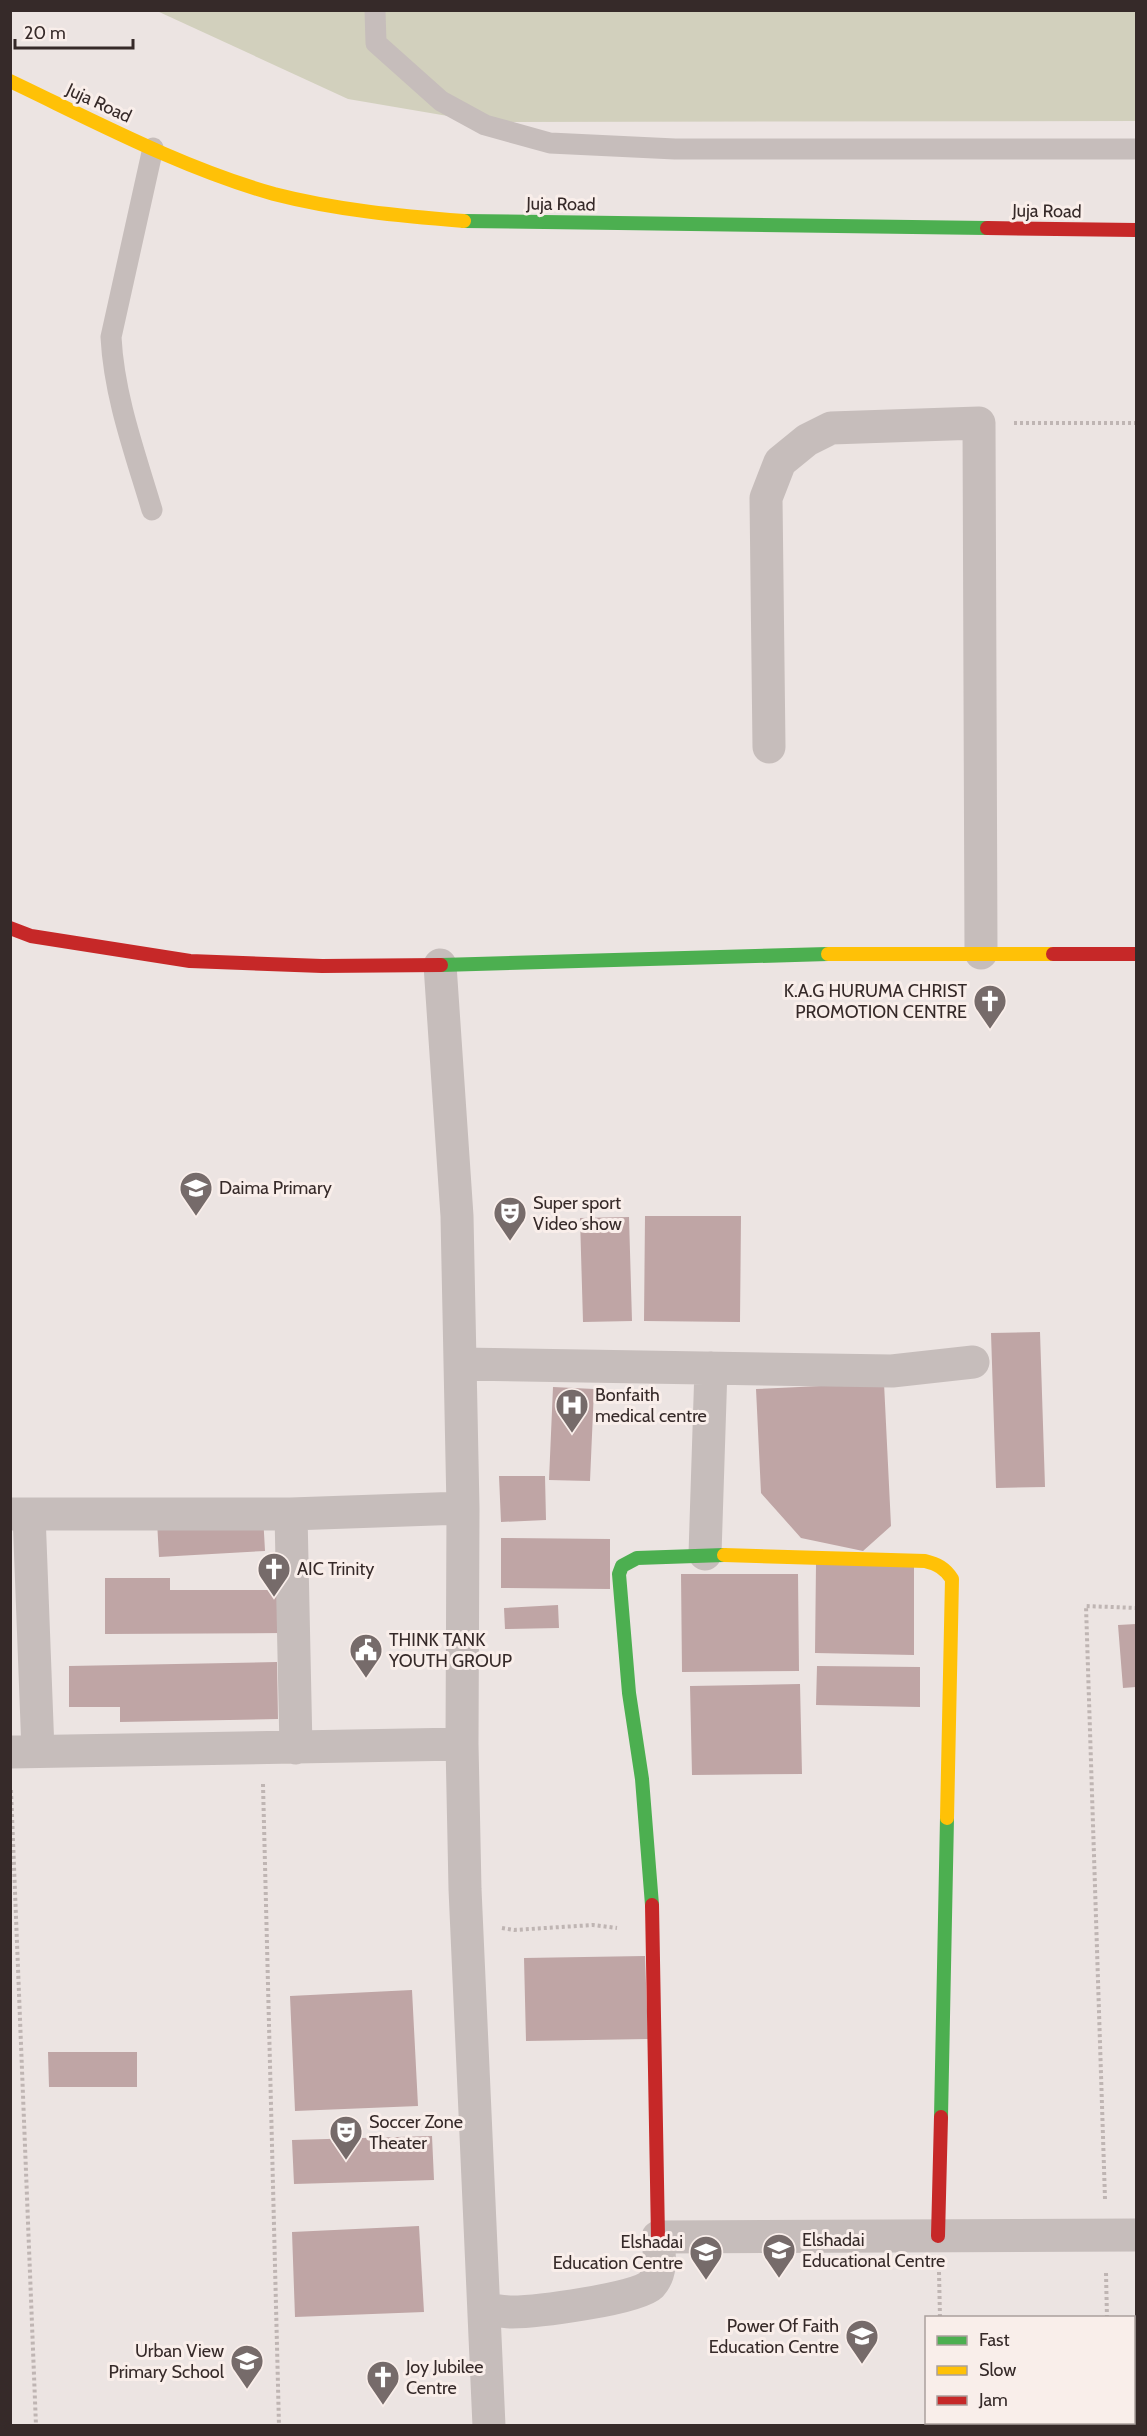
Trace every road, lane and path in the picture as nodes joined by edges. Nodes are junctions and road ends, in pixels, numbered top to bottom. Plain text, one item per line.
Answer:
1 (375, 10) edge
2 (10, 81) edge
3 (153, 148) junction
4 (1137, 149) edge
5 (1137, 230) edge
6 (979, 423) junction
7 (1137, 423) edge
8 (152, 510) dead end
9 (769, 747) dead end
10 (10, 928) edge
11 (981, 953) junction
12 (1137, 954) edge
13 (440, 965) junction
14 (973, 1362) dead end
15 (460, 1364) junction
16 (711, 1368) junction
17 (463, 1508) junction
18 (20, 1514) edge
19 (291, 1514) junction
20 (705, 1554) junction
21 (1137, 1608) edge
22 (462, 1744) junction
23 (262, 1747) junction
24 (296, 1748) junction
25 (24, 1751) edge
26 (10, 1786) edge
27 (467, 1924) junction
28 (654, 1931) junction
29 (938, 2236) junction
30 (1121, 2236) edge
31 (658, 2237) junction
32 (485, 2309) junction
33 (940, 2316) edge
34 (1107, 2316) edge
35 (36, 2426) edge
36 (279, 2426) edge
37 (489, 2426) edge

1 - 4 lane
2 - 3 street, Juja Road
3 - 5 street, Juja Road
3 - 8 lane
6 - 7 path
6 - 9 street
6 - 11 street
10 - 13 street
11 - 12 street
11 - 13 street
13 - 15 street
14 - 16 street
15 - 16 street
15 - 17 street
16 - 20 street
17 - 19 street
17 - 22 street
18 - 19 street
18 - 25 street
19 - 24 street
20 - 28 street
20 - 29 street
21 - 30 path
22 - 24 street
22 - 27 street
23 - 24 street
23 - 25 street
23 - 36 path
26 - 35 path
27 - 28 path
27 - 32 street
28 - 31 street
29 - 30 street
29 - 31 street
29 - 33 path
30 - 34 path
31 - 32 street
32 - 37 street

